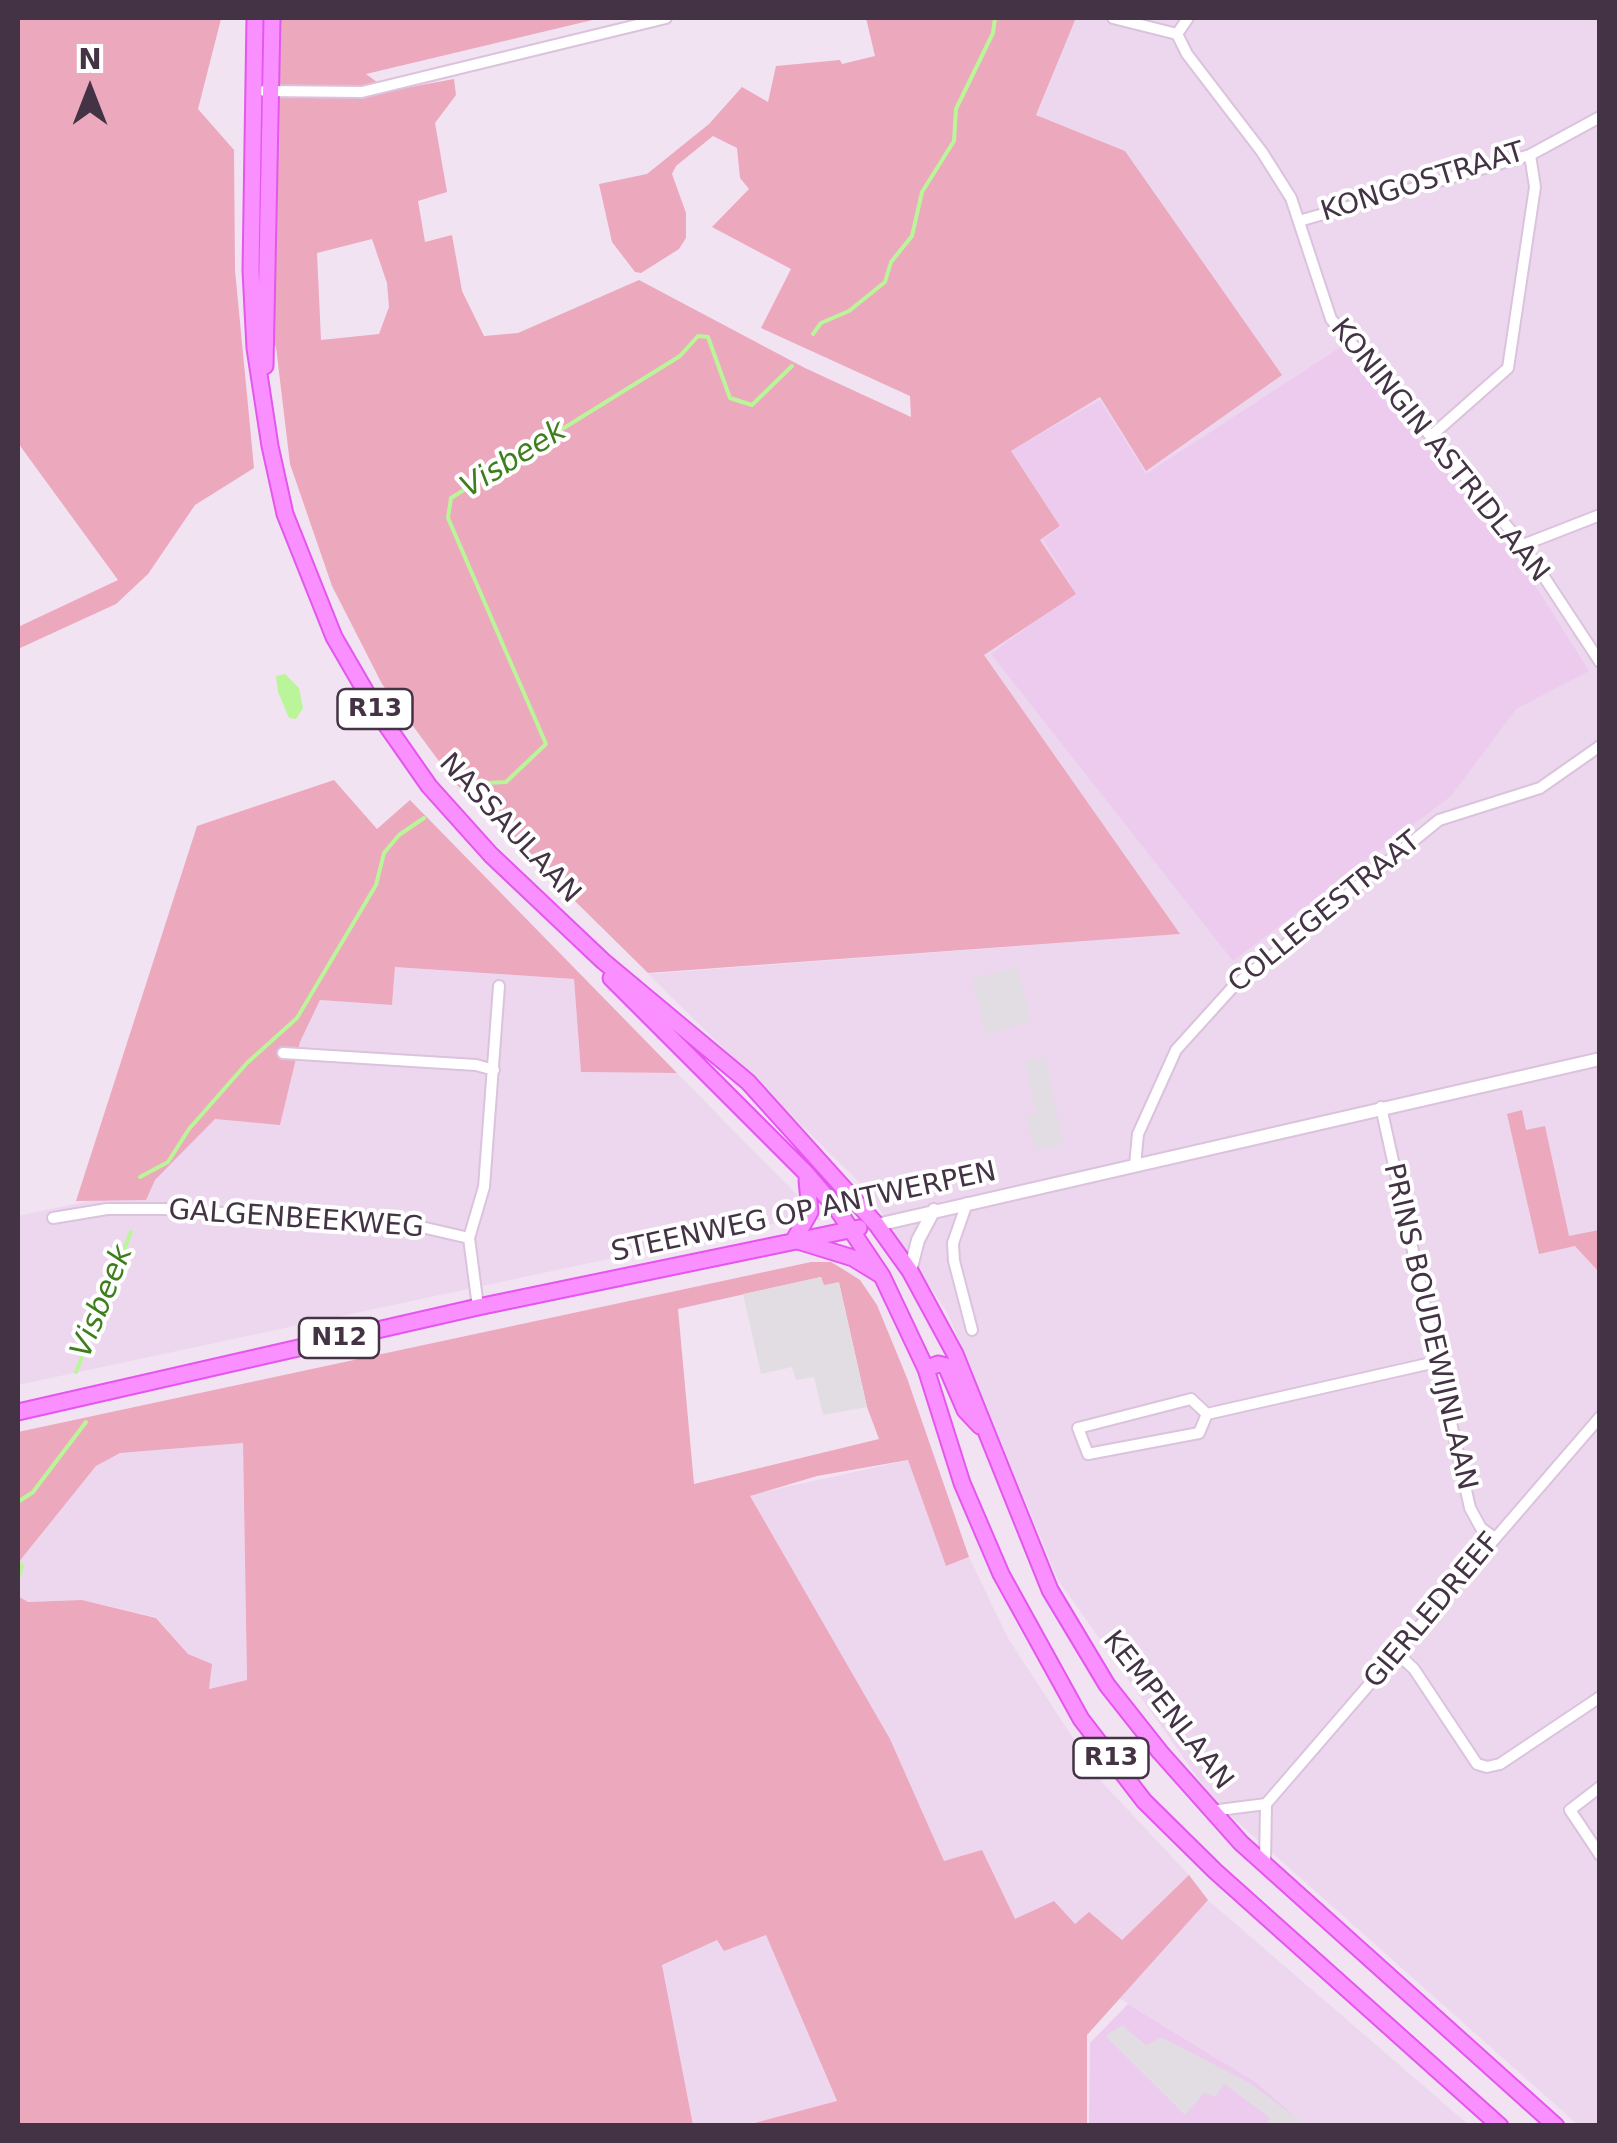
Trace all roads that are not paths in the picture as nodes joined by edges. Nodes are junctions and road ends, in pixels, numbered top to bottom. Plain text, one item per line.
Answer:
1 (255, 18) edge
2 (272, 18) edge
3 (666, 18) edge
4 (1113, 18) edge
5 (1188, 18) edge
6 (1177, 34) junction
7 (261, 90) junction
8 (1600, 116) edge
9 (1530, 155) junction
10 (1299, 222) junction
11 (1431, 436) junction
12 (1600, 515) edge
13 (1523, 545) junction
14 (1600, 662) edge
15 (1600, 746) edge
16 (603, 962) junction
17 (499, 986) dead end
18 (283, 1052) dead end
19 (1600, 1059) edge
20 (494, 1070) junction
21 (1381, 1107) junction
22 (1134, 1165) junction
23 (804, 1171) junction
24 (967, 1203) junction
25 (934, 1210) junction
26 (53, 1218) dead end
27 (878, 1225) junction
28 (852, 1230) junction
29 (469, 1238) junction
30 (794, 1240) junction
31 (910, 1270) junction
32 (882, 1276) junction
33 (478, 1307) junction
34 (972, 1330) dead end
35 (1436, 1362) junction
36 (926, 1369) junction
37 (18, 1412) edge
38 (1207, 1414) junction
39 (1600, 1416) edge
40 (985, 1432) junction
41 (1495, 1538) junction
42 (1398, 1654) junction
43 (1600, 1696) edge
44 (1600, 1787) edge
45 (1266, 1804) junction
46 (1211, 1811) junction
47 (1600, 1855) edge
48 (1264, 1864) junction
49 (1500, 2126) edge
50 (1556, 2126) edge

1 - 7 main road, NASSAULAAN / R13
2 - 7 main road, NASSAULAAN / R13
3 - 7 street
4 - 6 street
5 - 6 street
6 - 10 street, KONINGIN ASTRIDLAAN
7 - 16 main road, NASSAULAAN / R13
8 - 9 street, KONGOSTRAAT
9 - 10 street, KONGOSTRAAT
9 - 11 street
10 - 11 street, KONINGIN ASTRIDLAAN
11 - 13 street, KONINGIN ASTRIDLAAN
12 - 13 street
13 - 14 street, KONINGIN ASTRIDLAAN
15 - 22 street, COLLEGESTRAAT
16 - 23 main road, NASSAULAAN / R13
16 - 27 main road, NASSAULAAN / R13
17 - 20 street
18 - 20 street
19 - 21 street, STEENWEG OP ANTWERPEN
20 - 29 street
21 - 22 street, STEENWEG OP ANTWERPEN
21 - 35 street, PRINS BOUDEWIJNLAAN
22 - 24 street, STEENWEG OP ANTWERPEN
23 - 28 main road, NASSAULAAN / R13
23 - 30 main road
24 - 25 street, STEENWEG OP ANTWERPEN
24 - 34 street
25 - 27 street, STEENWEG OP ANTWERPEN
25 - 31 street
26 - 29 street, GALGENBEEKWEG
27 - 28 main road, STEENWEG OP ANTWERPEN / N12
27 - 31 main road, KEMPENLAAN / R13
28 - 30 main road, STEENWEG OP ANTWERPEN / N12
28 - 32 main road, R13
29 - 33 street
30 - 32 main road
30 - 33 main road, STEENWEG OP ANTWERPEN / N12
31 - 40 main road, KEMPENLAAN / R13
32 - 36 main road, R13
33 - 37 main road, STEENWEG OP ANTWERPEN / N12
35 - 38 street
35 - 41 street, PRINS BOUDEWIJNLAAN
36 - 40 main road, R13
36 - 49 main road, R13
38 - 38 street
39 - 41 street, GIERLEDREEF
40 - 46 main road, KEMPENLAAN / R13
41 - 42 street, GIERLEDREEF
42 - 43 street
42 - 45 street, GIERLEDREEF
44 - 47 street
45 - 46 street
45 - 48 street
46 - 48 main road, KEMPENLAAN / R13
48 - 50 main road, KEMPENLAAN / R13

